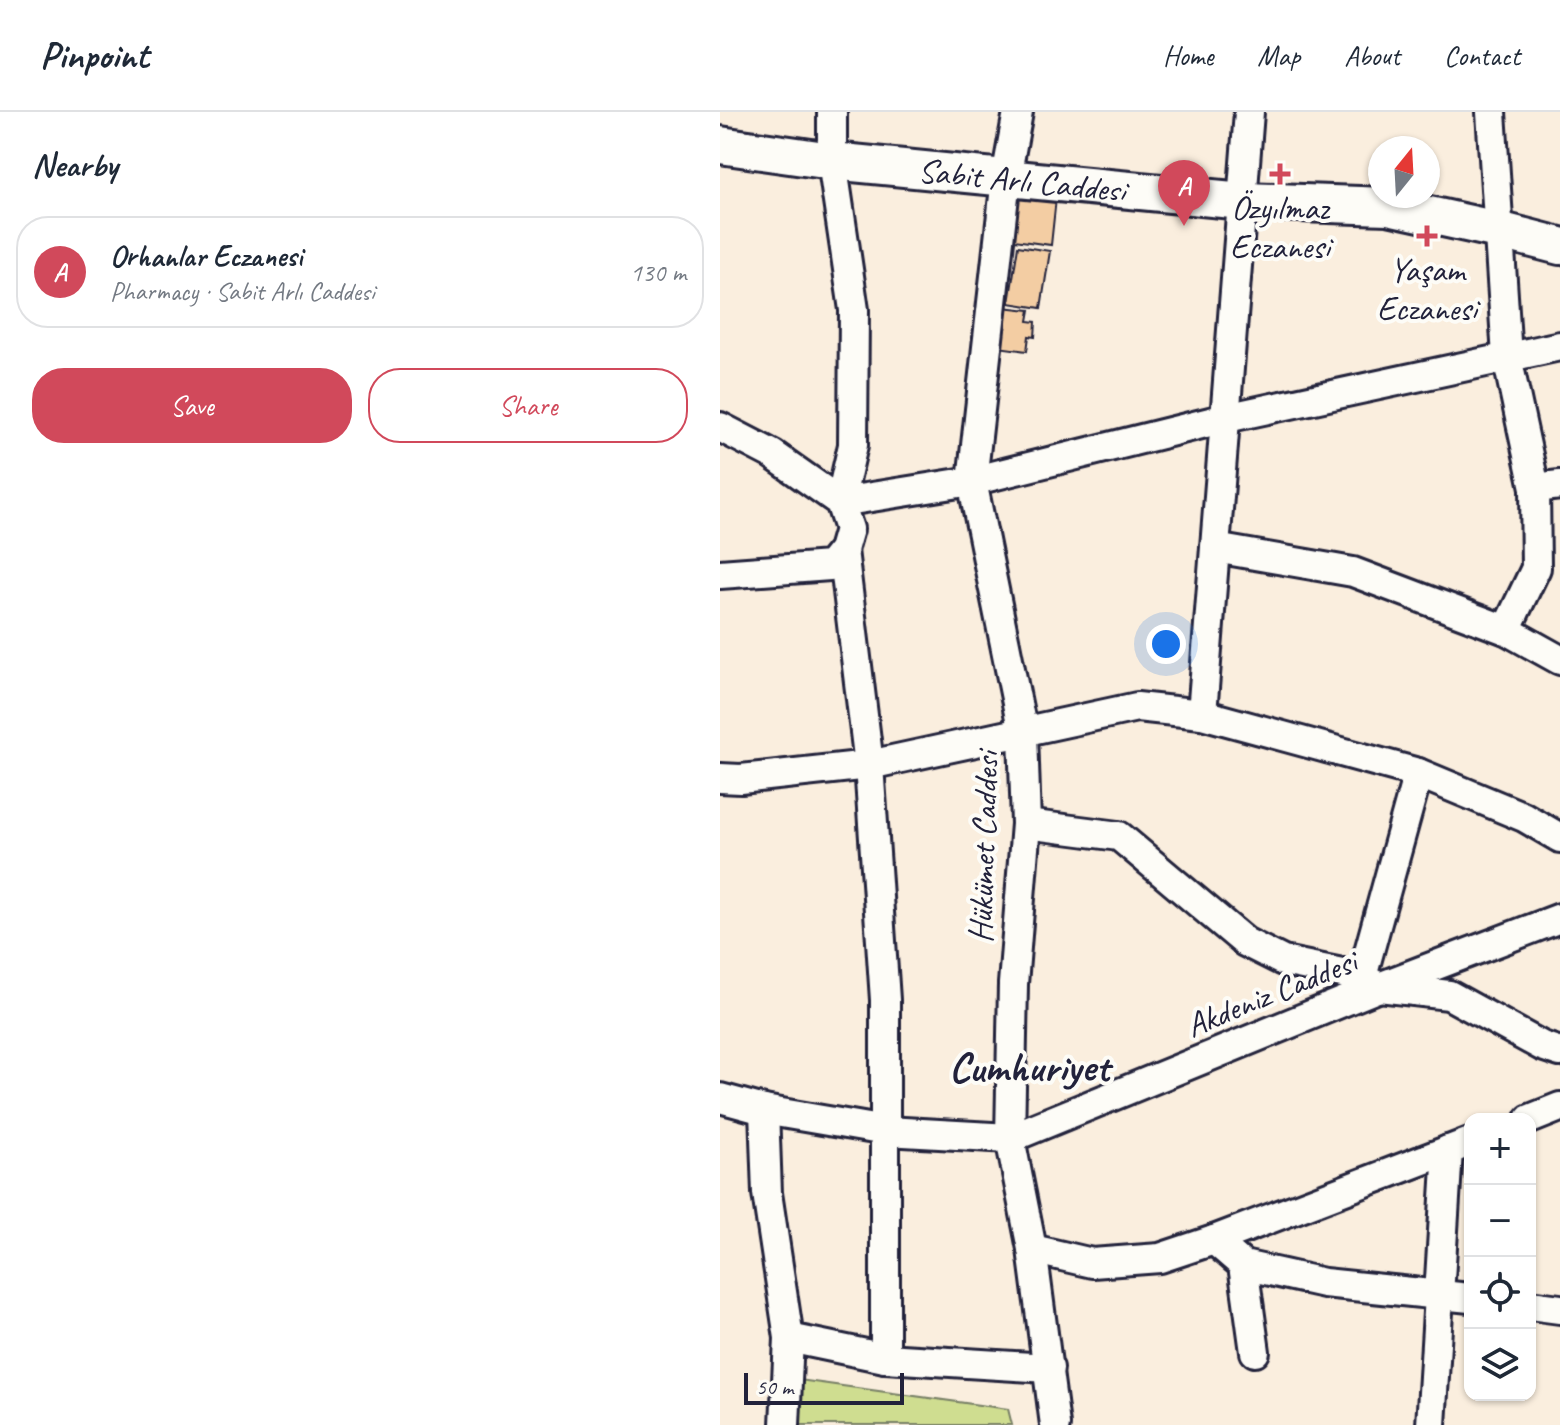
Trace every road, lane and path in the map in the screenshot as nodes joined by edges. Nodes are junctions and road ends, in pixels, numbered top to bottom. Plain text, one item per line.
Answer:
1 (832, 112) edge
2 (1018, 112) edge
3 (1249, 112) edge
4 (1491, 112) edge
5 (720, 145) edge
6 (832, 161) junction
7 (1006, 178) junction
8 (1243, 201) junction
9 (1498, 230) junction
10 (1560, 246) edge
11 (1560, 346) edge
12 (1507, 357) junction
13 (1226, 418) junction
14 (720, 427) edge
15 (972, 481) junction
16 (1548, 486) edge
17 (840, 502) junction
18 (1215, 548) junction
19 (843, 550) junction
20 (720, 574) edge
21 (1506, 630) junction
22 (1560, 660) edge
23 (1202, 714) junction
24 (1023, 733) junction
25 (869, 765) junction
26 (1418, 773) junction
27 (720, 778) edge
28 (1026, 824) junction
29 (1560, 838) edge
30 (1560, 918) edge
31 (1370, 982) junction
32 (1560, 1052) edge
33 (720, 1098) edge
34 (1560, 1107) edge
35 (764, 1110) junction
36 (1536, 1117) edge
37 (886, 1131) junction
38 (1010, 1138) junction
39 (1459, 1146) edge
40 (1214, 1240) junction
41 (1032, 1249) junction
42 (1243, 1265) junction
43 (1438, 1294) junction
44 (1464, 1297) edge
45 (1536, 1306) edge
46 (1560, 1309) edge
47 (789, 1338) junction
48 (1255, 1352) dead end
49 (885, 1358) junction
50 (1049, 1368) junction
51 (785, 1425) edge
52 (1055, 1425) edge
53 (1431, 1425) edge

1 - 6 street
2 - 7 street, Hükümet Caddesi
3 - 8 street
4 - 9 street
5 - 6 main road, Sabit Arlı Caddesi
6 - 7 main road, Sabit Arlı Caddesi
6 - 17 street
7 - 8 main road, Sabit Arlı Caddesi
7 - 15 street, Hükümet Caddesi
8 - 9 main road, Sabit Arlı Caddesi
8 - 13 street
9 - 10 main road, Sabit Arlı Caddesi
9 - 12 street
11 - 12 street
12 - 13 street
12 - 16 street
13 - 15 street
13 - 18 street
14 - 17 street
15 - 17 street
15 - 24 street, Hükümet Caddesi
16 - 21 street
17 - 19 street
18 - 21 street
18 - 23 street
19 - 20 street
19 - 25 street
21 - 22 street
23 - 24 street
23 - 26 street
24 - 25 street
24 - 28 street, Hükümet Caddesi
25 - 27 street
25 - 37 street
26 - 29 street
26 - 31 street
28 - 31 street
28 - 38 street, Hükümet Caddesi
30 - 31 street, Akdeniz Caddesi
31 - 32 street
31 - 38 street, Akdeniz Caddesi
33 - 35 street
34 - 36 street
35 - 37 street
35 - 47 street
37 - 38 street
37 - 49 street
38 - 41 street, Hükümet Caddesi
39 - 40 street
39 - 43 street
40 - 41 street
40 - 42 street
41 - 50 street, Hükümet Caddesi
42 - 43 street
42 - 48 street
43 - 44 street
43 - 53 street
45 - 46 street
47 - 49 street
47 - 51 street
49 - 50 street
50 - 52 street, Hükümet Caddesi

